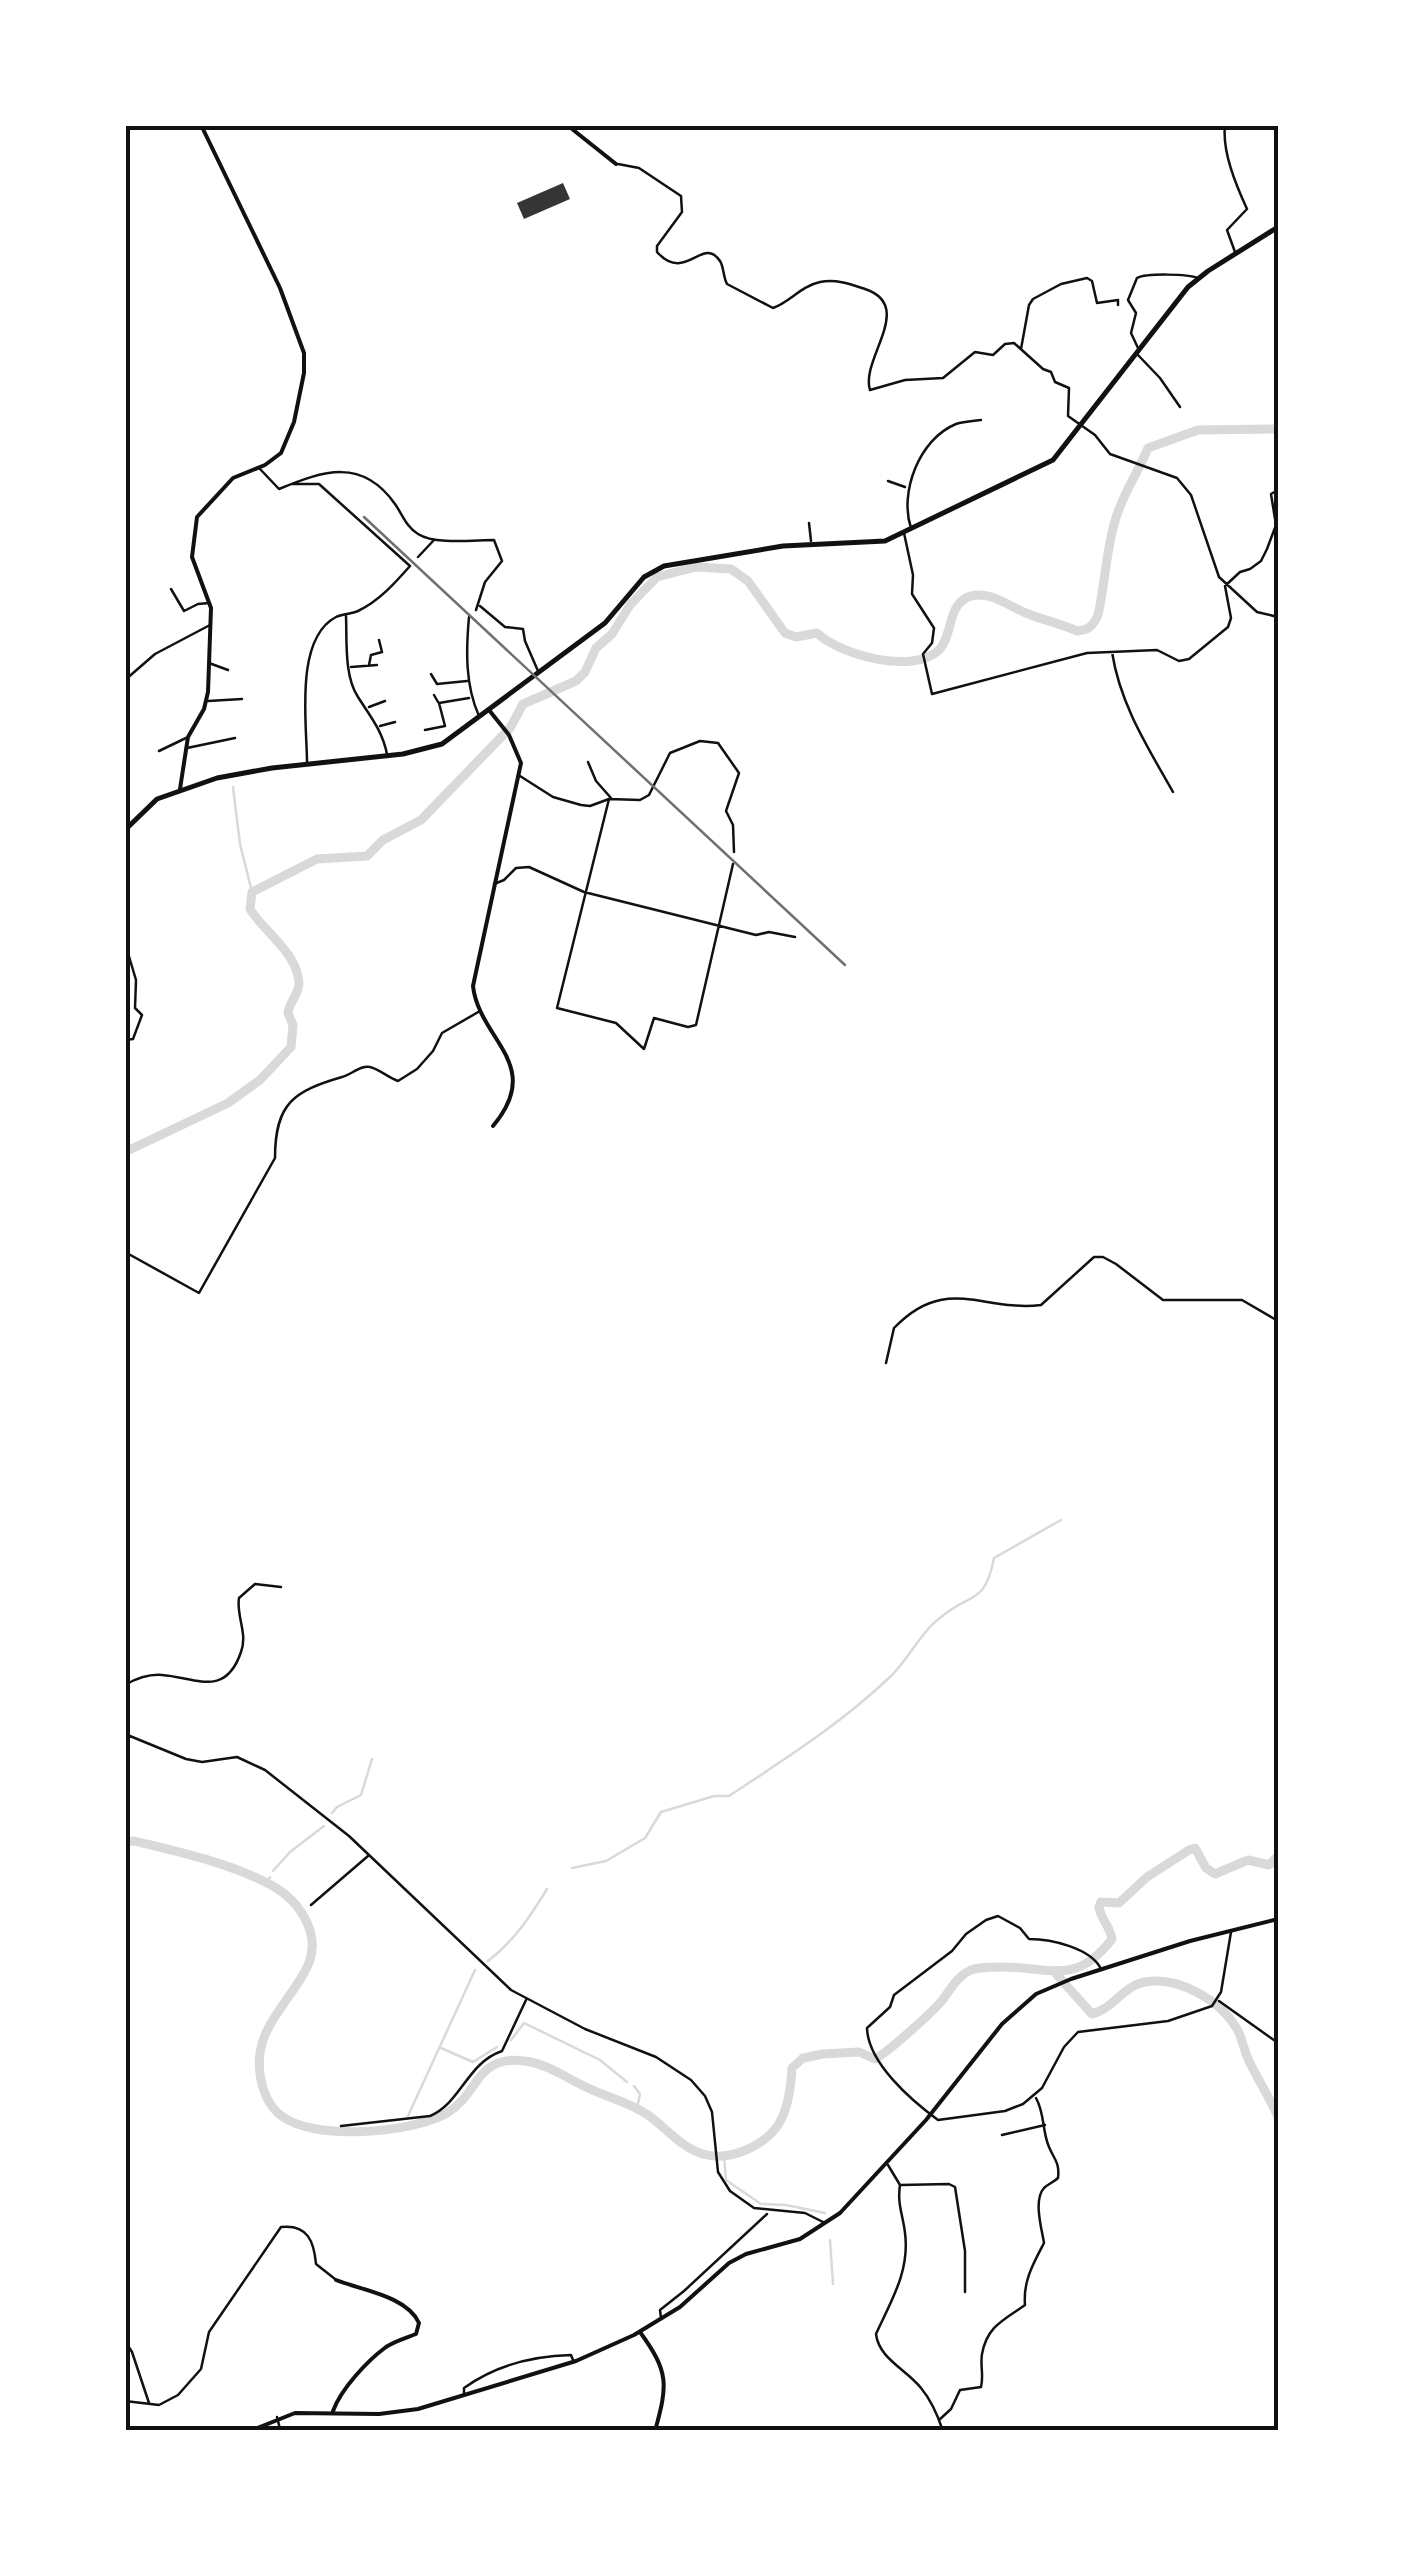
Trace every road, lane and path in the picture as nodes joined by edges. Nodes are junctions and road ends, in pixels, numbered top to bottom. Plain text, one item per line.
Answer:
1 (201, 125) edge
2 (567, 125) edge
3 (1225, 125) edge
4 (616, 164) joint
5 (1278, 227) edge
6 (1236, 254) junction
7 (1198, 278) junction
8 (1118, 305) dead end
9 (1021, 351) junction
10 (1138, 351) junction
11 (1180, 407) dead end
12 (981, 420) dead end
13 (1083, 426) junction
14 (260, 468) junction
15 (888, 481) dead end
16 (292, 484) junction
17 (908, 487) junction
18 (1278, 490) edge
19 (808, 523) dead end
20 (908, 531) junction
21 (437, 538) junction
22 (811, 544) junction
23 (418, 557) dead end
24 (1225, 586) junction
25 (171, 589) dead end
26 (210, 603) junction
27 (346, 615) junction
28 (1278, 616) edge
29 (469, 617) dead end
30 (210, 625) junction
31 (379, 640) dead end
32 (1112, 650) junction
33 (208, 662) junction
34 (369, 665) junction
35 (377, 665) dead end
36 (349, 667) junction
37 (228, 670) dead end
38 (538, 671) junction
39 (431, 674) dead end
40 (125, 680) edge
41 (468, 681) junction
42 (434, 695) dead end
43 (471, 697) junction
44 (242, 699) dead end
45 (207, 701) junction
46 (385, 702) dead end
47 (439, 703) junction
48 (367, 707) junction
49 (489, 710) junction
50 (480, 717) junction
51 (395, 722) dead end
52 (379, 726) junction
53 (424, 730) dead end
54 (188, 737) junction
55 (235, 738) dead end
56 (185, 749) junction
57 (160, 752) dead end
58 (388, 756) junction
59 (588, 762) dead end
60 (308, 764) junction
61 (520, 776) junction
62 (180, 789) junction
63 (1173, 792) dead end
64 (610, 799) junction
65 (125, 829) edge
66 (734, 852) dead end
67 (732, 864) dead end
68 (494, 884) junction
69 (584, 892) junction
70 (718, 925) junction
71 (795, 937) dead end
72 (125, 943) edge
73 (480, 1011) junction
74 (125, 1040) edge
75 (493, 1126) dead end
76 (125, 1252) edge
77 (1278, 1322) edge
78 (886, 1363) dead end
79 (281, 1587) dead end
80 (125, 1685) edge
81 (126, 1734) edge
82 (125, 1757) edge
83 (369, 1855) junction
84 (311, 1905) dead end
85 (1278, 1919) edge
86 (1231, 1930) junction
87 (1102, 1970) junction
88 (527, 1999) junction
89 (1218, 2000) junction
90 (1278, 2043) edge
91 (1035, 2096) junction
92 (930, 2114) junction
93 (1046, 2125) junction
94 (341, 2126) dead end
95 (1002, 2134) dead end
96 (886, 2164) junction
97 (900, 2185) junction
98 (769, 2212) junction
99 (826, 2224) junction
100 (336, 2280) joint
101 (965, 2292) dead end
102 (662, 2320) junction
103 (640, 2332) junction
104 (125, 2341) edge
105 (532, 2358) junction
106 (573, 2362) junction
107 (535, 2374) junction
108 (464, 2395) junction
109 (125, 2401) edge
110 (149, 2405) junction
111 (333, 2411) junction
112 (277, 2417) junction
113 (939, 2420) junction
114 (250, 2431) edge
115 (278, 2431) edge
116 (655, 2431) edge
117 (944, 2431) edge

1 - 14 street
2 - 4 street
3 - 6 street
4 - 9 street
5 - 6 main road
6 - 7 main road
7 - 10 main road
7 - 10 street
8 - 9 street
9 - 13 street
10 - 11 street
10 - 13 main road
12 - 17 street
13 - 20 main road
13 - 24 street
14 - 16 street
14 - 26 street
15 - 17 street
16 - 21 street
16 - 27 street
17 - 20 street
18 - 24 street
19 - 22 street
20 - 22 main road
20 - 32 street
21 - 23 street
21 - 38 street
22 - 38 main road
24 - 28 street
24 - 32 street
25 - 26 street
26 - 30 street
27 - 36 street
27 - 60 street
29 - 41 street
30 - 33 street
30 - 40 street
31 - 34 street
32 - 63 street
33 - 37 street
33 - 45 street
34 - 35 street
34 - 36 street
36 - 48 street
38 - 49 main road
39 - 41 street
41 - 43 street
42 - 47 street
43 - 47 street
43 - 50 street
44 - 45 street
45 - 54 street
46 - 48 street
47 - 53 street
48 - 52 street
49 - 50 main road
49 - 61 street
50 - 58 main road
51 - 52 street
52 - 58 street
54 - 56 street
54 - 57 street
55 - 56 street
56 - 62 street
58 - 60 main road
59 - 64 street
60 - 62 main road
61 - 64 street
61 - 68 street
62 - 65 main road
64 - 66 street
64 - 69 street
67 - 70 street
68 - 69 street
68 - 73 street
69 - 70 street
69 - 70 street
70 - 71 street
72 - 74 street
73 - 75 street
73 - 76 street
77 - 78 street
79 - 80 street
81 - 82 street
81 - 83 street
83 - 84 street
83 - 88 street
85 - 86 street
86 - 87 street
86 - 89 street
87 - 92 street
87 - 92 street
88 - 94 street
88 - 98 street
89 - 90 street
89 - 91 street
91 - 92 street
91 - 93 street
92 - 96 street
93 - 95 street
93 - 113 street
96 - 97 street
96 - 99 street
97 - 101 street
97 - 113 street
98 - 99 street
98 - 102 street
99 - 102 street
100 - 110 street
100 - 111 street
102 - 103 street
103 - 106 street
103 - 116 street
104 - 110 street
105 - 106 street
105 - 107 street
105 - 108 street
106 - 107 street
107 - 108 street
108 - 111 street
109 - 110 street
111 - 112 street
112 - 114 street
112 - 115 street
113 - 117 street

